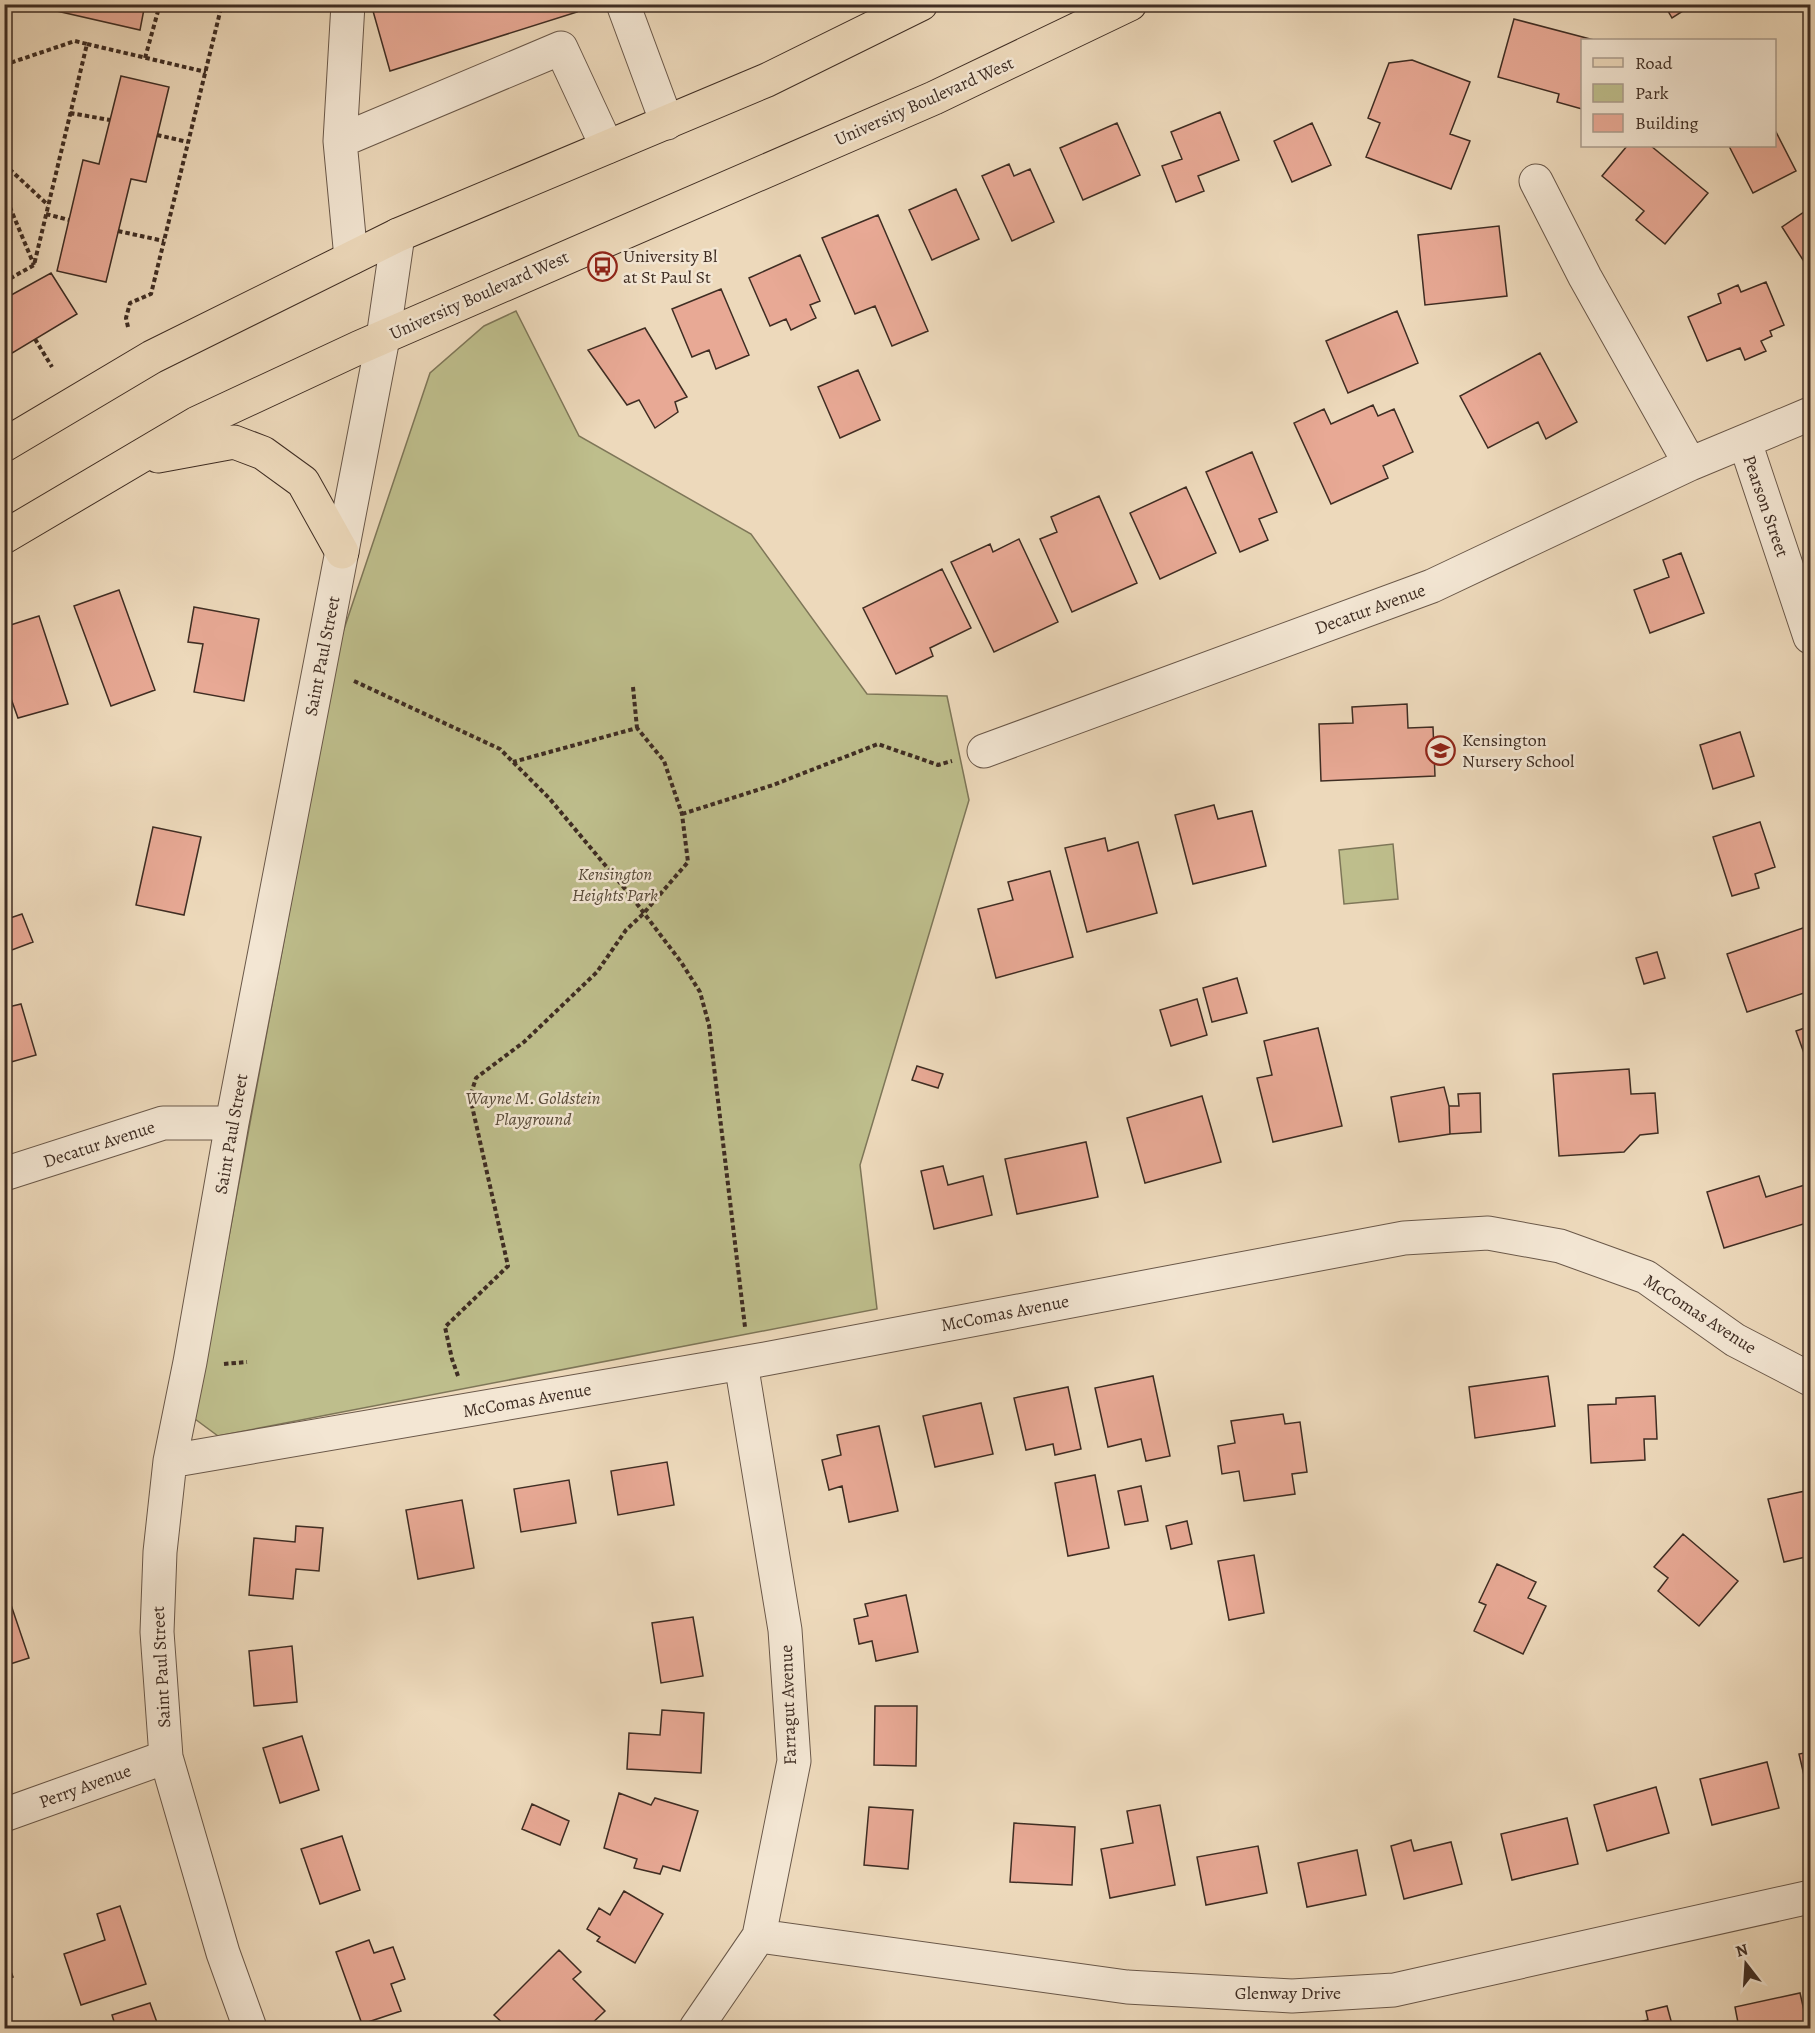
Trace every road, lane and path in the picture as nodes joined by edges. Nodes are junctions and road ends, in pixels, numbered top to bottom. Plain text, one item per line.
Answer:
1 (160, 4) edge
2 (222, 4) edge
3 (348, 4) edge
4 (623, 4) edge
5 (921, 4) edge
6 (1130, 4) edge
7 (87, 44) junction
8 (145, 58) junction
9 (4, 66) edge
10 (206, 72) junction
11 (70, 113) junction
12 (110, 120) dead end
13 (667, 123) junction
14 (157, 135) dead end
15 (340, 141) junction
16 (188, 142) junction
17 (607, 147) junction
18 (4, 164) edge
19 (1536, 181) dead end
20 (4, 194) edge
21 (48, 205) junction
22 (46, 214) junction
23 (69, 220) dead end
24 (118, 231) dead end
25 (398, 235) junction
26 (164, 242) junction
27 (351, 258) junction
28 (34, 265) junction
29 (4, 282) edge
30 (128, 327) dead end
31 (383, 338) junction
32 (35, 339) dead end
33 (52, 367) dead end
34 (1810, 414) edge
35 (1745, 442) junction
36 (4, 445) edge
37 (1690, 464) junction
38 (127, 465) junction
39 (4, 537) edge
40 (342, 552) junction
41 (1810, 637) edge
42 (321, 666) junction
43 (633, 687) dead end
44 (637, 728) junction
45 (984, 751) joint
46 (513, 762) junction
47 (682, 814) junction
48 (643, 914) junction
49 (232, 1123) junction
50 (4, 1174) edge
51 (746, 1330) dead end
52 (247, 1362) dead end
53 (741, 1363) junction
54 (217, 1365) dead end
55 (1810, 1378) edge
56 (472, 1410) junction
57 (170, 1461) junction
58 (166, 1757) junction
59 (4, 1815) edge
60 (1810, 1898) edge
61 (759, 1936) junction
62 (250, 2028) edge
63 (696, 2028) edge

1 - 8 path
2 - 10 path
3 - 15 street
4 - 13 street
5 - 13 main road
6 - 31 main road, University Boulevard West
7 - 8 path
7 - 9 path
7 - 11 path
8 - 10 path
10 - 16 path
11 - 12 path
11 - 21 path
13 - 17 main road
14 - 16 path
15 - 17 street
15 - 27 street
16 - 26 path
17 - 25 main road
18 - 21 path
19 - 37 street
20 - 28 path
21 - 22 path
22 - 23 path
22 - 28 path
24 - 26 path
25 - 27 main road
25 - 31 street, Saint Paul Street
26 - 30 path
27 - 36 main road
28 - 29 path
31 - 38 main road, University Boulevard West
31 - 40 street, Saint Paul Street
32 - 33 path
34 - 35 street, Decatur Avenue
35 - 37 street, Decatur Avenue
35 - 41 street, Pearson Street
37 - 45 street, Decatur Avenue
38 - 39 main road, University Boulevard West
38 - 40 main road
40 - 42 street, Saint Paul Street
42 - 46 path
42 - 49 street, Saint Paul Street
43 - 44 path
44 - 46 path
44 - 47 path
45 - 47 path
46 - 48 path
47 - 48 path
48 - 51 path
48 - 56 path
49 - 50 street, Decatur Avenue
49 - 57 street, Saint Paul Street
52 - 54 path
53 - 55 street, McComas Avenue
53 - 56 street, McComas Avenue
53 - 61 street, Farragut Avenue
56 - 57 street, McComas Avenue
57 - 58 street, Saint Paul Street
58 - 59 street, Perry Avenue
58 - 62 street, Saint Paul Street
60 - 61 street, Glenway Drive
61 - 63 street, Farragut Avenue

